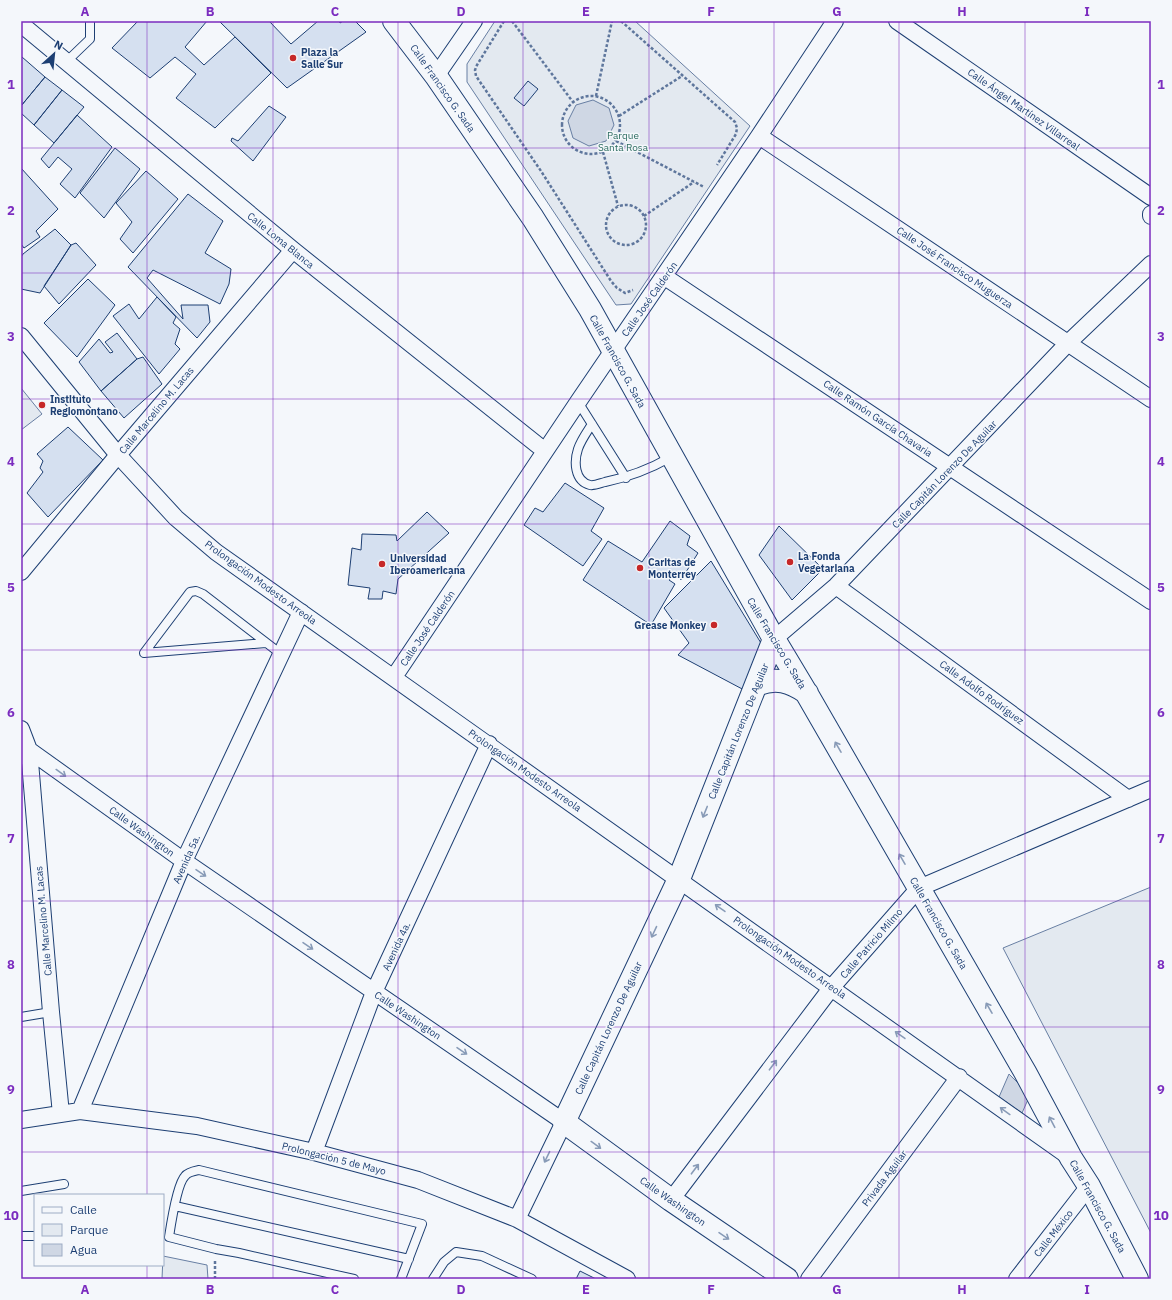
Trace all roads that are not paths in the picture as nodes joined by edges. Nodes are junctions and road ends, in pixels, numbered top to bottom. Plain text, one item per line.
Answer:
1 (90, 21) edge
2 (394, 21) edge
3 (474, 21) edge
4 (835, 21) edge
5 (897, 21) edge
6 (21, 24) edge
7 (66, 62) junction
8 (436, 76) junction
9 (760, 136) junction
10 (1151, 197) edge
11 (293, 250) junction
12 (1151, 264) edge
13 (665, 276) junction
14 (21, 336) edge
15 (1068, 343) junction
16 (612, 351) junction
17 (1151, 398) edge
18 (578, 402) junction
19 (592, 424) junction
20 (545, 451) junction
21 (118, 455) junction
22 (672, 456) junction
23 (951, 467) junction
24 (626, 478) junction
25 (21, 572) edge
26 (836, 586) junction
27 (1151, 601) edge
28 (301, 612) junction
29 (774, 639) junction
30 (266, 643) junction
31 (281, 654) junction
32 (394, 677) junction
33 (756, 685) junction
34 (808, 694) junction
35 (21, 729) edge
36 (489, 744) junction
37 (25, 753) edge
38 (1151, 789) edge
39 (1128, 799) junction
40 (184, 861) junction
41 (679, 879) junction
42 (919, 888) junction
43 (832, 987) junction
44 (374, 992) junction
45 (51, 1012) junction
46 (21, 1017) edge
47 (959, 1077) junction
48 (80, 1111) junction
49 (61, 1114) junction
50 (21, 1120) edge
51 (564, 1122) junction
52 (314, 1152) junction
53 (1071, 1158) junction
54 (64, 1184) dead end
55 (1089, 1186) junction
56 (21, 1191) edge
57 (671, 1200) junction
58 (175, 1206) junction
59 (517, 1219) junction
60 (21, 1236) edge
61 (34, 1236) edge
62 (166, 1236) edge
63 (409, 1259) junction
64 (354, 1279) edge
65 (400, 1279) edge
66 (433, 1279) edge
67 (532, 1279) edge
68 (627, 1279) edge
69 (788, 1279) edge
70 (809, 1279) edge
71 (1017, 1279) edge
72 (1137, 1279) edge

1 - 7 lane
2 - 8 street, Calle Francisco G. Sada
3 - 8 street
4 - 9 street, Calle José Calderón
5 - 10 street, Calle Ángel Martínez Villarreal
6 - 7 street, Calle Loma Blanca
7 - 11 street, Calle Loma Blanca
8 - 16 street, Calle Francisco G. Sada
9 - 13 street, Calle José Calderón
9 - 15 street, Calle José Francisco Muguerza
11 - 20 street, Calle Loma Blanca
11 - 21 street, Calle Marcelino M. Lacas
12 - 15 street, Calle Capitán Lorenzo De Aguilar
13 - 16 street, Calle José Calderón
13 - 23 street, Calle Ramón García Chavaria
14 - 21 street, Prolongación Modesto Arreola
15 - 17 street, Calle José Francisco Muguerza
15 - 23 street, Calle Capitán Lorenzo De Aguilar
16 - 18 street, Calle José Calderón
16 - 22 street, Calle Francisco G. Sada
18 - 19 lane
18 - 20 street, Calle José Calderón
19 - 24 lane
19 - 24 lane
20 - 32 street, Calle José Calderón
21 - 25 street, Calle Marcelino M. Lacas
21 - 28 street, Prolongación Modesto Arreola
22 - 24 lane
22 - 29 street, Calle Francisco G. Sada
23 - 26 street, Calle Capitán Lorenzo De Aguilar
23 - 27 street, Calle Ramón García Chavaria
26 - 29 street, Calle Capitán Lorenzo De Aguilar
26 - 39 street, Calle Adolfo Rodríguez
28 - 31 street, Avenida 5a.
28 - 32 street, Prolongación Modesto Arreola
29 - 33 street, Calle Capitán Lorenzo De Aguilar
29 - 34 street, Calle Francisco G. Sada
30 - 30 lane
30 - 31 lane
31 - 40 street, Avenida 5a.
32 - 36 street, Prolongación Modesto Arreola
33 - 34 street
33 -> 41 street, Calle Capitán Lorenzo De Aguilar
42 -> 34 street, Calle Francisco G. Sada
35 - 37 street, Calle Marcelino M. Lacas
36 - 41 street, Prolongación Modesto Arreola
36 - 44 street, Avenida 4a.
37 -> 40 street, Calle Washington
37 - 45 street, Calle Marcelino M. Lacas
38 - 39 street, Calle Patricio Milmo
39 - 42 street, Calle Patricio Milmo
40 -> 44 street, Calle Washington
40 - 48 street, Avenida 5a.
43 -> 41 street, Prolongación Modesto Arreola
41 -> 51 street, Calle Capitán Lorenzo De Aguilar
42 - 43 street, Calle Patricio Milmo
53 -> 42 street, Calle Francisco G. Sada
47 -> 43 street, Prolongación Modesto Arreola
57 -> 43 street, Calle Patricio Milmo
44 -> 51 street, Calle Washington
44 - 52 street, Avenida 4a.
45 - 46 lane
45 - 49 street, Calle Marcelino M. Lacas
53 -> 47 street, Prolongación Modesto Arreola
47 - 70 street, Privada Aguilar
48 - 49 street, Prolongación 5 de Mayo
48 - 52 street, Prolongación 5 de Mayo
49 - 50 street, Prolongación 5 de Mayo
51 -> 57 street, Calle Washington
51 -> 59 street, Calle Capitán Lorenzo De Aguilar
52 - 59 street, Prolongación 5 de Mayo
53 - 55 street, Calle Francisco G. Sada
54 - 56 lane
55 - 71 street, Calle México
55 - 72 street, Calle Francisco G. Sada
57 -> 69 street, Calle Washington
58 - 62 lane
58 - 63 lane
58 - 63 lane
59 - 68 street, Prolongación 5 de Mayo
60 - 61 lane
62 - 64 lane
63 - 65 lane
66 - 67 lane

